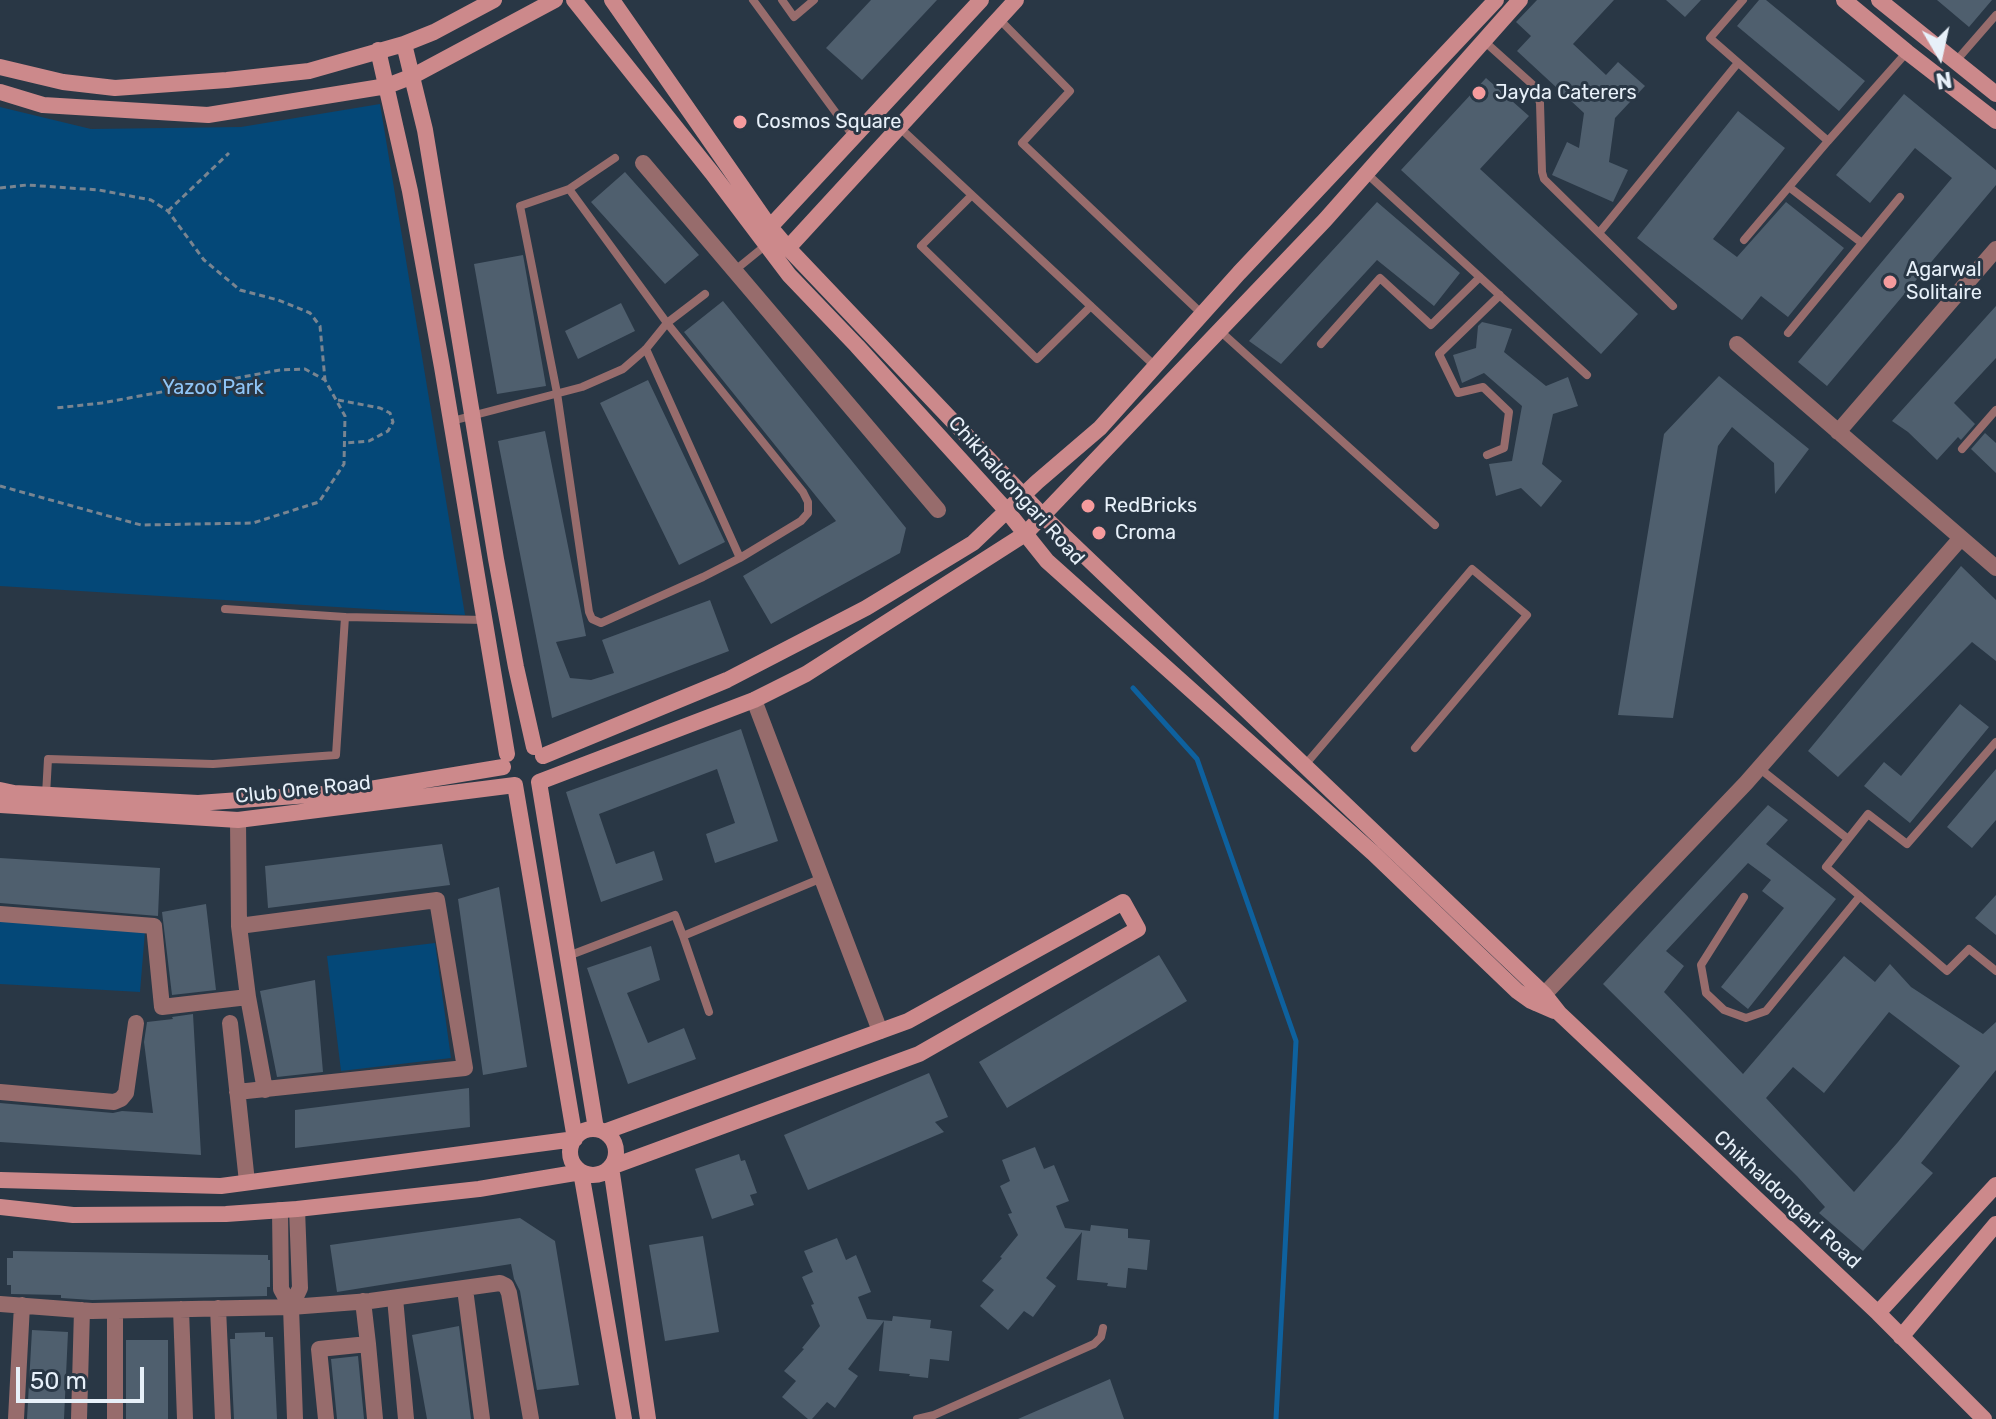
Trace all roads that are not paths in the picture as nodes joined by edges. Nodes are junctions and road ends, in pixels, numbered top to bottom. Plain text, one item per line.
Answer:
1 (494, 0) edge
2 (555, 0) edge
3 (574, 0) edge
4 (612, 0) edge
5 (753, 0) edge
6 (782, 0) edge
7 (814, 0) edge
8 (981, 0) edge
9 (1016, 0) edge
10 (1496, 0) edge
11 (1520, 0) edge
12 (1743, 0) edge
13 (1844, 0) edge
14 (1879, 0) edge
15 (1996, 15) edge
16 (999, 19) junction
17 (1484, 41) junction
18 (404, 44) junction
19 (378, 50) junction
20 (1907, 52) junction
21 (1956, 61) junction
22 (1737, 64) junction
23 (0, 67) edge
24 (413, 76) junction
25 (387, 86) junction
26 (0, 92) edge
27 (1996, 94) edge
28 (1996, 121) edge
29 (899, 127) junction
30 (854, 137) junction
31 (1828, 141) junction
32 (615, 158) dead end
33 (643, 163) dead end
34 (1366, 173) junction
35 (1789, 187) junction
36 (569, 189) junction
37 (972, 195) junction
38 (1900, 197) dead end
39 (770, 227) junction
40 (1599, 233) junction
41 (1744, 240) dead end
42 (1862, 243) junction
43 (766, 245) junction
44 (788, 248) junction
45 (1996, 249) edge
46 (734, 271) junction
47 (1480, 277) junction
48 (705, 294) dead end
49 (1500, 295) junction
50 (1091, 306) junction
51 (1673, 306) dead end
52 (1202, 315) junction
53 (667, 323) junction
54 (1220, 330) junction
55 (1788, 333) dead end
56 (1321, 344) dead end
57 (1737, 344) dead end
58 (646, 349) junction
59 (1155, 366) junction
60 (1587, 375) dead end
61 (557, 393) junction
62 (1996, 410) edge
63 (473, 416) junction
64 (451, 421) junction
65 (1838, 432) junction
66 (1962, 449) dead end
67 (1487, 455) dead end
68 (1024, 495) junction
69 (938, 510) dead end
70 (1007, 511) junction
71 (1042, 515) junction
72 (1435, 525) dead end
73 (1025, 534) junction
74 (1961, 538) junction
75 (740, 558) junction
76 (1994, 564) edge
77 (225, 609) dead end
78 (345, 617) junction
79 (485, 620) junction
80 (754, 700) junction
81 (1996, 742) edge
82 (1415, 748) dead end
83 (539, 752) junction
84 (505, 760) junction
85 (1305, 765) junction
86 (1759, 768) junction
87 (539, 782) junction
88 (515, 785) junction
89 (0, 790) edge
90 (46, 795) junction
91 (0, 805) edge
92 (238, 820) junction
93 (1848, 839) junction
94 (822, 878) junction
95 (1860, 896) junction
96 (1744, 897) dead end
97 (0, 914) edge
98 (239, 926) junction
99 (683, 936) junction
100 (568, 956) junction
101 (1996, 971) edge
102 (248, 997) junction
103 (1540, 998) junction
104 (709, 1012) dead end
105 (136, 1023) dead end
106 (230, 1023) dead end
107 (880, 1031) junction
108 (265, 1090) junction
109 (0, 1092) edge
110 (237, 1092) junction
111 (600, 1131) junction
112 (575, 1139) junction
113 (611, 1167) junction
114 (581, 1172) junction
115 (0, 1180) edge
116 (247, 1182) junction
117 (1996, 1185) edge
118 (0, 1207) edge
119 (288, 1210) junction
120 (1996, 1224) edge
121 (465, 1289) junction
122 (395, 1298) junction
123 (363, 1301) junction
124 (0, 1304) edge
125 (22, 1305) junction
126 (291, 1307) junction
127 (218, 1308) junction
128 (181, 1309) junction
129 (82, 1310) junction
130 (115, 1311) junction
131 (1878, 1313) junction
132 (1103, 1328) dead end
133 (1901, 1337) junction
134 (368, 1344) junction
135 (935, 1417) edge
136 (16, 1419) edge
137 (79, 1419) edge
138 (115, 1419) edge
139 (185, 1419) edge
140 (223, 1419) edge
141 (295, 1419) edge
142 (326, 1419) edge
143 (375, 1419) edge
144 (406, 1419) edge
145 (482, 1419) edge
146 (531, 1419) edge
147 (624, 1419) edge
148 (648, 1419) edge
149 (917, 1419) edge
150 (1984, 1419) edge

1 - 18 street
2 - 24 street
3 - 43 street, Chikhaldongari Road
4 - 39 street, Chikhaldongari Road
5 - 30 lane
6 - 7 lane
8 - 30 street
9 - 16 street
10 - 52 street, Club One Road
11 - 17 street, Club One Road
12 - 22 lane
13 - 20 street
14 - 21 street
15 - 21 lane
16 - 29 street
16 - 52 lane
17 - 34 street, Club One Road
17 - 40 lane
18 - 19 street
18 - 24 street
19 - 23 street
19 - 25 street
20 - 28 street
20 - 31 lane
21 - 27 street
22 - 31 lane
22 - 40 lane
24 - 25 street
24 - 63 street
25 - 26 street
25 - 64 street
29 - 37 lane
29 - 44 street
30 - 39 street
31 - 35 lane
32 - 36 lane
33 - 46 street
34 - 47 lane
34 - 54 street, Club One Road
35 - 41 lane
35 - 42 lane
36 - 53 lane
36 - 61 lane
37 - 50 lane
37 - 50 lane
38 - 42 lane
39 - 44 street, Chikhaldongari Road
40 - 51 lane
42 - 55 lane
43 - 46 lane
43 - 70 street, Chikhaldongari Road
44 - 68 street, Chikhaldongari Road
45 - 65 street
46 - 69 street
47 - 49 lane
47 - 56 lane
48 - 53 lane
49 - 60 lane
49 - 67 lane
50 - 59 lane
52 - 59 street, Club One Road
53 - 58 lane
53 - 75 lane
54 - 71 street, Club One Road
54 - 72 lane
57 - 65 street
58 - 61 lane
58 - 75 lane
59 - 68 street, Club One Road
61 - 63 lane
61 - 75 lane
62 - 66 lane
63 - 64 lane
63 - 83 street
64 - 79 street
65 - 74 street
68 - 70 street, Club One Road
68 - 71 street, Chikhaldongari Road
70 - 73 street, Chikhaldongari Road
70 - 83 street, Club One Road
71 - 73 street, Club One Road
71 - 85 street, Chikhaldongari Road
73 - 80 street, Club One Road
73 - 103 street, Chikhaldongari Road
74 - 76 street
74 - 86 street
77 - 78 lane
78 - 79 lane
78 - 90 lane
79 - 84 street
80 - 87 street, Club One Road
80 - 94 street
81 - 93 lane
82 - 85 lane
83 - 84 street, Club One Road
83 - 87 street
84 - 88 street
84 - 90 street, Club One Road
85 - 103 street, Chikhaldongari Road
86 - 93 lane
86 - 103 street
87 - 88 street, Club One Road
87 - 100 street
88 - 92 street, Club One Road
88 - 112 street
89 - 90 street, Club One Road
91 - 92 street, Club One Road
92 - 98 street
93 - 95 lane
94 - 99 lane
94 - 107 street
95 - 96 lane
95 - 101 lane
97 - 102 street
98 - 102 street
98 - 108 street
99 - 100 lane
99 - 104 lane
100 - 111 street
102 - 108 street
103 - 131 street, Chikhaldongari Road
105 - 109 street
106 - 110 street
107 - 111 street
107 - 113 street
108 - 110 street
110 - 116 street
111 - 112 street
111 - 113 street
112 - 114 street
112 - 116 street
113 - 114 street
113 - 148 street
114 - 119 street
114 - 147 street
115 - 116 street
117 - 131 street
118 - 119 street
119 - 126 street
120 - 133 street
121 - 122 street
121 - 145 street
121 - 146 street
122 - 123 street
122 - 144 street
123 - 126 street
123 - 134 street
124 - 125 street
125 - 129 street
125 - 136 street
126 - 127 street
126 - 141 street
127 - 128 street
127 - 140 street
128 - 130 street
128 - 139 street
129 - 130 street
129 - 137 street
130 - 138 street
131 - 133 street, Chikhaldongari Road
132 - 135 lane
133 - 150 street, Chikhaldongari Road
134 - 142 street
134 - 143 street
135 - 149 lane

